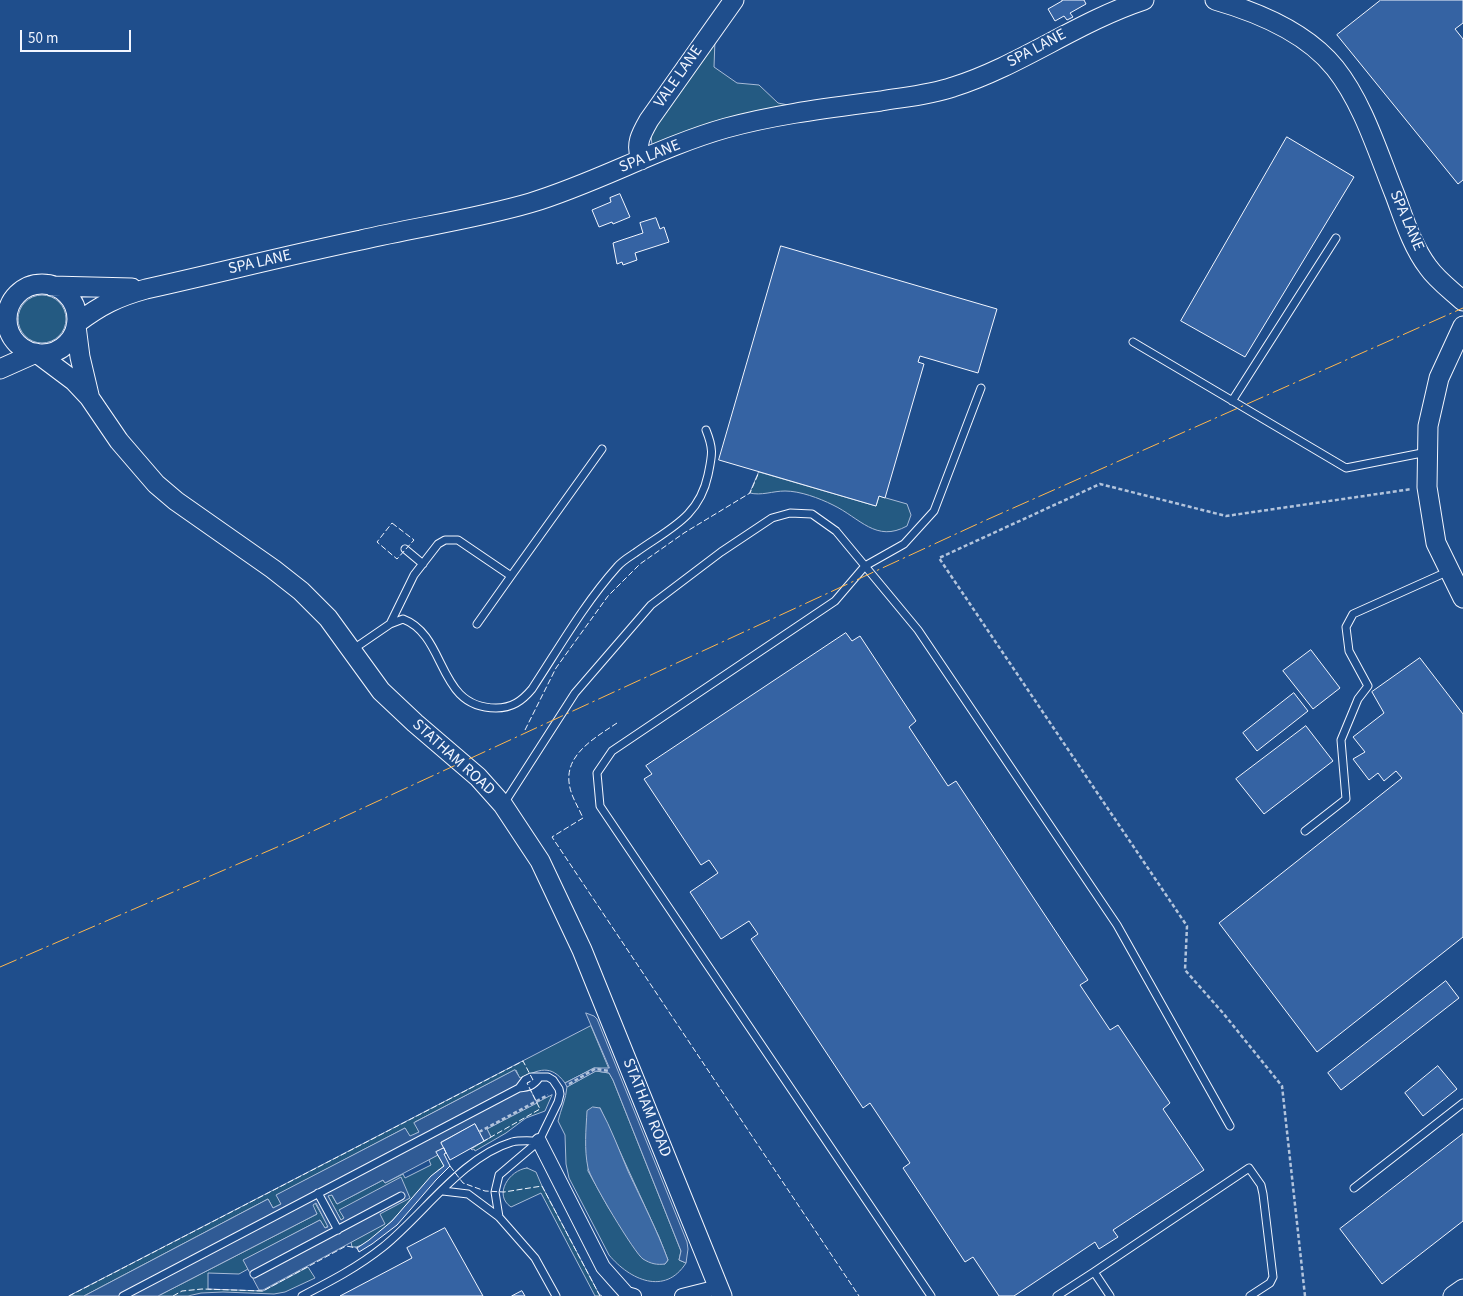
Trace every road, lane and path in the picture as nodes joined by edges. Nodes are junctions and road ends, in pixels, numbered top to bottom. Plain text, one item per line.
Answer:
1 (734, 0) edge
2 (1144, 0) edge
3 (1215, 0) edge
4 (642, 160) junction
5 (1336, 238) dead end
6 (50, 286) junction
7 (146, 289) junction
8 (1463, 301) edge
9 (4, 322) edge
10 (76, 325) junction
11 (1463, 326) edge
12 (1133, 342) dead end
13 (37, 354) junction
14 (0, 370) edge
15 (981, 388) dead end
16 (89, 397) junction
17 (1232, 401) junction
18 (706, 430) dead end
19 (602, 449) dead end
20 (1428, 452) junction
21 (1427, 487) junction
22 (405, 549) dead end
23 (423, 564) junction
24 (865, 566) junction
25 (1449, 571) junction
26 (511, 576) junction
27 (1463, 598) edge
28 (390, 624) junction
29 (477, 624) dead end
30 (351, 650) junction
31 (503, 805) junction
32 (1305, 831) dead end
33 (610, 1071) dead end
34 (559, 1089) junction
35 (1463, 1103) edge
36 (1230, 1126) dead end
37 (479, 1132) dead end
38 (539, 1141) junction
39 (1354, 1188) dead end
40 (443, 1191) junction
41 (318, 1193) junction
42 (401, 1196) dead end
43 (499, 1217) junction
44 (338, 1230) junction
45 (1094, 1272) junction
46 (254, 1274) dead end
47 (1463, 1289) edge
48 (720, 1291) edge
49 (123, 1296) edge
50 (302, 1296) edge
51 (556, 1296) edge
52 (634, 1296) edge
53 (682, 1296) edge
54 (931, 1296) edge
55 (1057, 1296) edge
56 (1110, 1296) edge
57 (1250, 1296) edge
58 (1304, 1296) edge
59 (1453, 1296) edge

1 - 4 street, VALE LANE
2 - 4 street, SPA LANE
3 - 8 street, SPA LANE
4 - 7 street, SPA LANE
5 - 17 lane
6 - 7 street, SPA LANE
6 - 9 street
6 - 10 street
7 - 10 street, SPA LANE
9 - 13 street
10 - 13 street
10 - 16 street, STATHAM ROAD
11 - 20 street
12 - 17 lane
13 - 14 street
13 - 16 street, STATHAM ROAD
15 - 24 lane
16 - 30 street, STATHAM ROAD
17 - 20 lane
18 - 28 lane
19 - 26 lane
20 - 21 street
21 - 25 street
21 - 58 path
22 - 23 lane
23 - 26 lane
23 - 28 lane
24 - 31 lane
24 - 36 lane
24 - 54 lane
25 - 27 street
25 - 32 lane
26 - 29 lane
28 - 30 lane
30 - 31 street, STATHAM ROAD
31 - 48 street, STATHAM ROAD
33 - 34 path
34 - 37 path
34 - 38 lane
34 - 41 lane
35 - 39 lane
38 - 40 lane
38 - 43 lane
38 - 52 street
40 - 43 lane
40 - 50 lane
41 - 44 lane
41 - 49 lane
42 - 44 lane
43 - 51 lane
44 - 46 lane
45 - 55 lane
45 - 56 lane
45 - 57 lane
47 - 59 street
48 - 53 street

